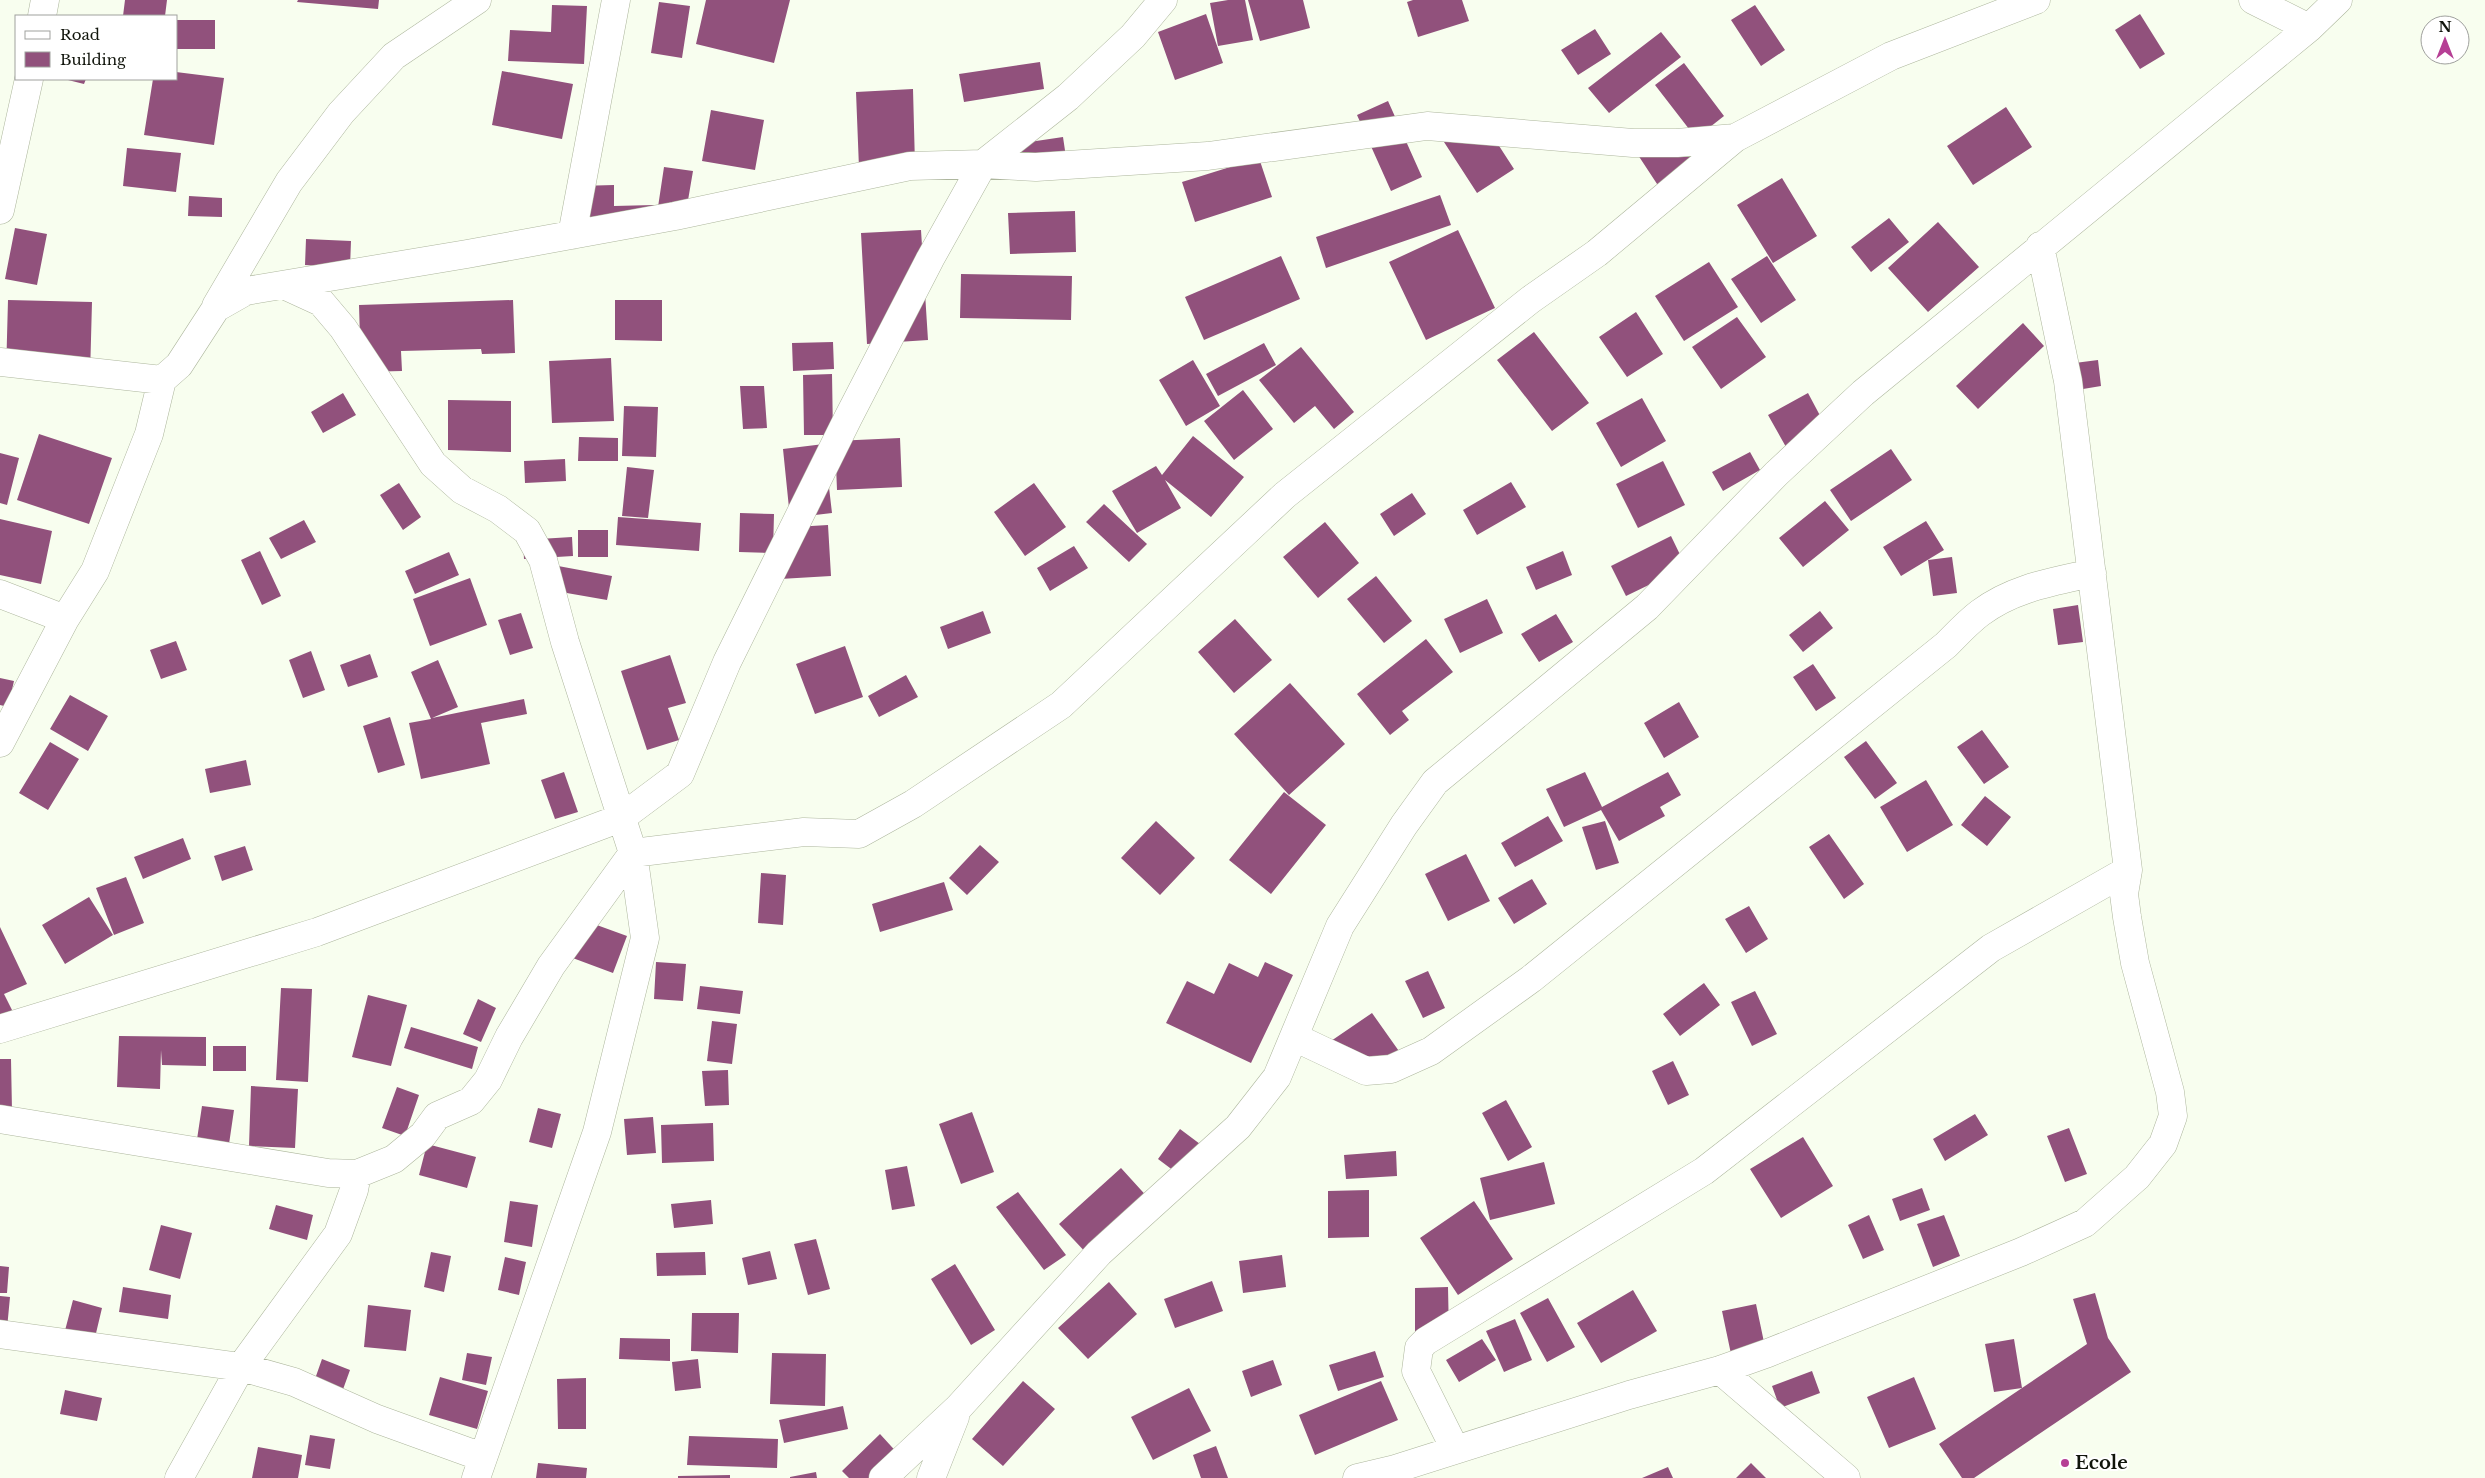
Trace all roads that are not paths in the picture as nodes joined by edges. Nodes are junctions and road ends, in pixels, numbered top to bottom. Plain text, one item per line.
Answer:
1 (45, 0) edge
2 (477, 0) edge
3 (616, 0) edge
4 (1163, 0) edge
5 (2036, 0) edge
6 (2253, 0) edge
7 (2338, 0) edge
8 (42, 15) edge
9 (2309, 28) junction
10 (29, 80) edge
11 (1735, 138) junction
12 (983, 164) junction
13 (0, 210) edge
14 (572, 235) junction
15 (2040, 246) junction
16 (284, 285) junction
17 (216, 308) junction
18 (0, 362) edge
19 (162, 380) junction
20 (2092, 573) junction
21 (0, 594) edge
22 (65, 619) junction
23 (0, 743) edge
24 (621, 818) junction
25 (633, 852) junction
26 (2128, 870) junction
27 (0, 1029) edge
28 (1294, 1037) junction
29 (0, 1119) edge
30 (356, 1174) junction
31 (0, 1334) edge
32 (240, 1367) junction
33 (1720, 1370) junction
34 (959, 1407) junction
35 (1455, 1449) junction
36 (479, 1468) edge
37 (1400, 1473) edge
38 (179, 1478) edge
39 (883, 1478) edge
40 (931, 1478) edge
41 (1357, 1478) edge
42 (1846, 1478) edge

1 - 8 street
2 - 17 street
3 - 14 street
4 - 12 street
5 - 11 street
6 - 9 street
7 - 9 street
9 - 15 street
10 - 13 street
11 - 12 street
11 - 25 street
12 - 14 street
12 - 24 street
14 - 16 street
15 - 20 street
15 - 28 street
16 - 17 street
16 - 24 street
17 - 19 street
18 - 19 street
19 - 22 street
20 - 26 street
20 - 28 street
21 - 22 street
22 - 23 street
24 - 25 street
24 - 27 street
25 - 30 street
25 - 36 street
26 - 33 street
26 - 35 street
28 - 34 street
29 - 30 street
30 - 32 street
31 - 32 street
32 - 36 street
32 - 38 street
33 - 35 street
33 - 42 street
34 - 39 street
34 - 40 street
35 - 37 street
37 - 41 street

